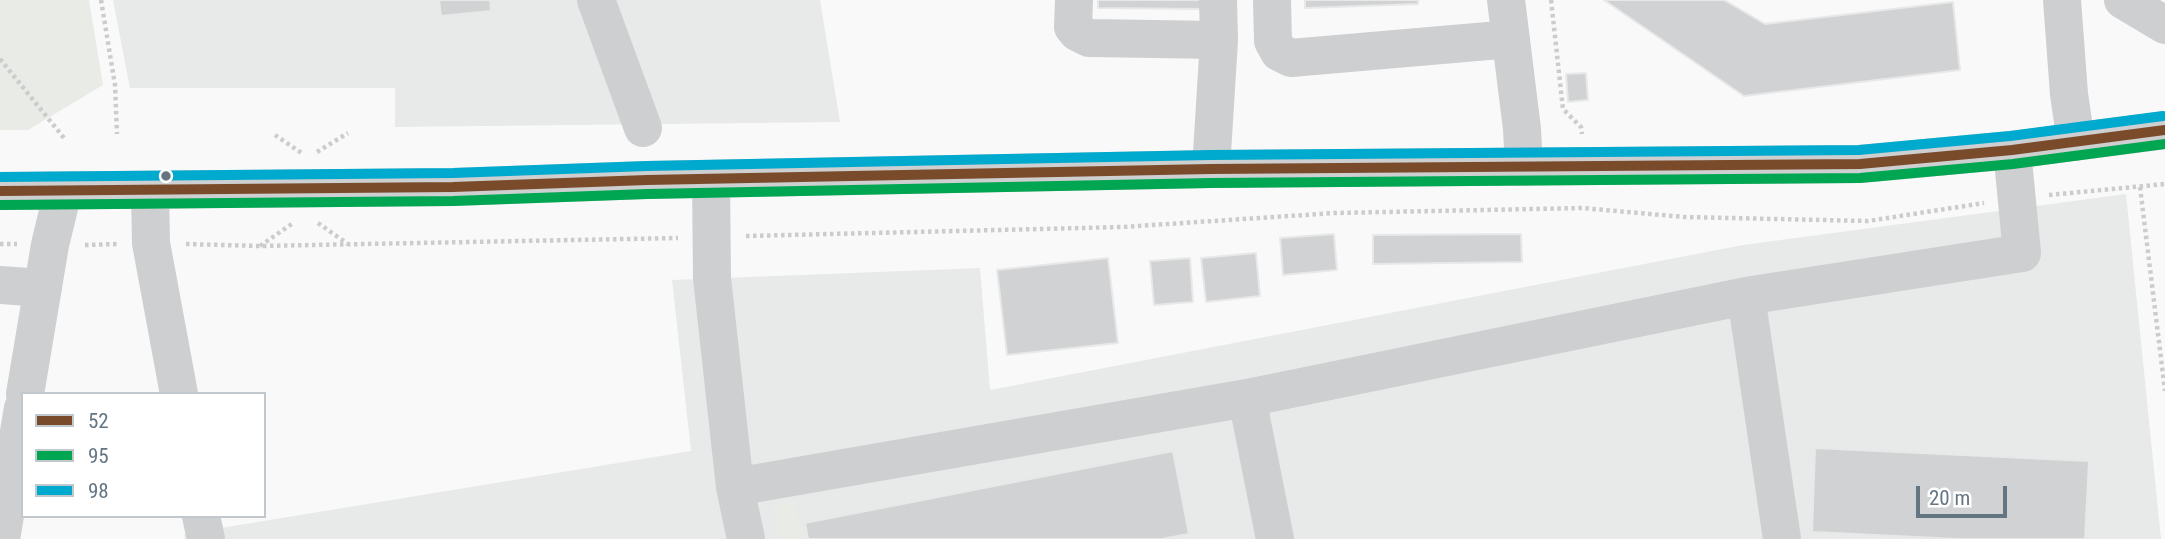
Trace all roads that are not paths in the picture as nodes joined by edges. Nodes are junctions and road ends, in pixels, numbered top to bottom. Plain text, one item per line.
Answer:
1 (596, 0) edge
2 (1074, 0) edge
3 (1218, 0) edge
4 (1272, 0) edge
5 (1506, 0) edge
6 (2062, 0) edge
7 (2123, 0) edge
8 (2165, 25) edge
9 (1511, 39) junction
10 (1219, 40) junction
11 (643, 128) dead end
12 (2165, 130) edge
13 (2076, 142) junction
14 (2012, 150) junction
15 (1524, 167) junction
16 (1211, 169) junction
17 (711, 179) junction
18 (0, 191) edge
19 (63, 191) junction
20 (150, 191) junction
21 (0, 285) edge
22 (43, 288) junction
23 (1746, 296) junction
24 (25, 392) edge
25 (179, 392) edge
26 (1247, 398) junction
27 (21, 420) edge
28 (735, 487) junction
29 (201, 518) edge
30 (1, 539) edge
31 (206, 539) edge
32 (746, 539) edge
33 (1275, 539) edge
34 (1782, 539) edge

1 - 11 street
2 - 10 street
3 - 10 street
4 - 9 street
5 - 9 street
6 - 13 street
7 - 8 street
9 - 15 street
10 - 16 street
12 - 13 street
13 - 14 street
14 - 15 street
14 - 23 street
15 - 16 street
16 - 17 street
17 - 20 street
17 - 28 street
18 - 19 street
19 - 20 street
19 - 22 street
20 - 25 street
21 - 22 street
22 - 24 street
23 - 26 street
23 - 34 street
26 - 28 street
26 - 33 street
27 - 30 street
28 - 32 street
29 - 31 street

